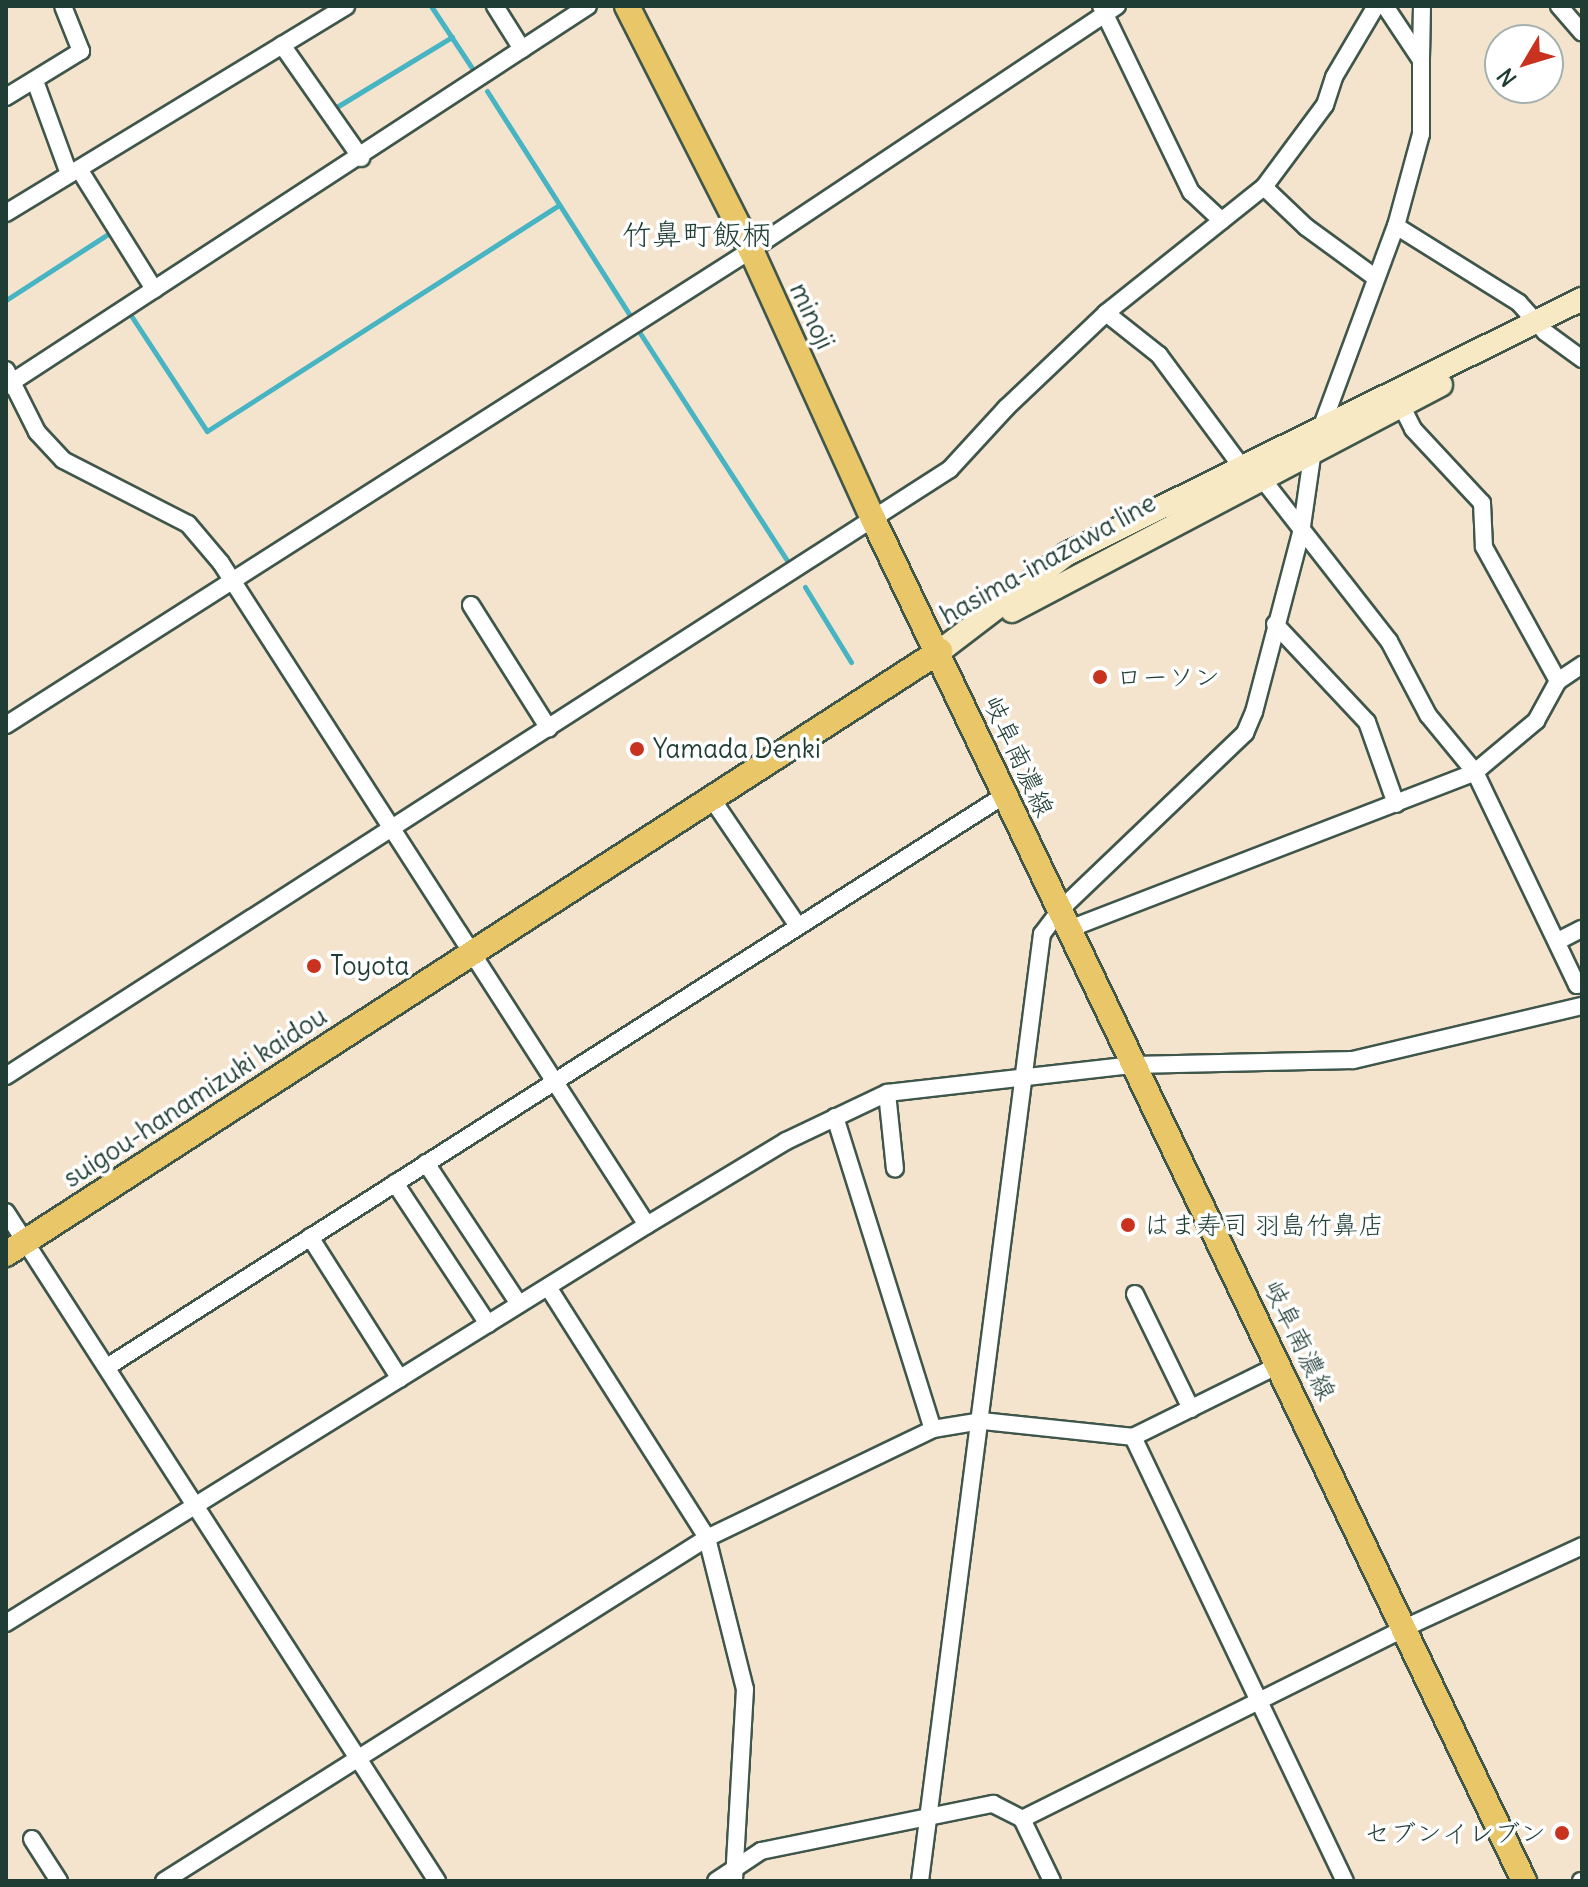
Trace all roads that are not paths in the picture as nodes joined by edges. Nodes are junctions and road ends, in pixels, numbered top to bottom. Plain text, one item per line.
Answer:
1 (63, 6) edge
2 (346, 6) edge
3 (495, 6) edge
4 (588, 6) edge
5 (627, 6) edge
6 (1376, 6) edge
7 (1385, 6) edge
8 (1422, 6) edge
9 (1559, 6) edge
10 (1108, 9) edge
11 (324, 11) edge
12 (1582, 32) edge
13 (282, 45) junction
14 (522, 49) junction
15 (1421, 60) junction
16 (35, 81) junction
17 (6, 97) edge
18 (361, 158) junction
19 (74, 172) junction
20 (1264, 187) junction
21 (6, 213) edge
22 (1222, 221) junction
23 (1396, 226) junction
24 (751, 250) junction
25 (1376, 278) junction
26 (154, 289) junction
27 (1582, 299) edge
28 (1106, 313) junction
29 (1582, 314) edge
30 (1540, 327) junction
31 (1582, 359) edge
32 (8, 379) edge
33 (1401, 405) junction
34 (1322, 426) junction
35 (1313, 450) junction
36 (1251, 471) junction
37 (873, 519) junction
38 (1301, 533) junction
39 (231, 583) junction
40 (471, 605) dead end
41 (1275, 624) junction
42 (940, 651) junction
43 (1582, 665) edge
44 (1558, 681) junction
45 (6, 725) edge
46 (549, 729) junction
47 (1475, 772) junction
48 (1005, 795) junction
49 (714, 802) junction
50 (1396, 804) junction
51 (390, 833) junction
52 (1065, 919) junction
53 (798, 926) junction
54 (1582, 929) edge
55 (1558, 941) junction
56 (470, 953) junction
57 (1582, 984) edge
58 (1582, 1006) edge
59 (1133, 1065) junction
60 (6, 1076) edge
61 (1027, 1078) junction
62 (554, 1080) junction
63 (887, 1093) junction
64 (835, 1117) junction
65 (426, 1163) junction
66 (895, 1169) dead end
67 (395, 1183) junction
68 (6, 1212) edge
69 (647, 1225) junction
70 (310, 1237) junction
71 (15, 1248) edge
72 (548, 1287) junction
73 (1135, 1294) dead end
74 (519, 1304) junction
75 (488, 1324) junction
76 (1281, 1364) junction
77 (107, 1367) junction
78 (400, 1379) junction
79 (1191, 1409) junction
80 (982, 1421) junction
81 (933, 1429) junction
82 (1133, 1437) junction
83 (197, 1506) junction
84 (707, 1538) junction
85 (1582, 1546) edge
86 (6, 1623) edge
87 (1407, 1627) junction
88 (1259, 1700) junction
89 (359, 1755) junction
90 (929, 1817) junction
91 (1022, 1819) junction
92 (32, 1839) dead end
93 (734, 1874) edge
94 (59, 1881) edge
95 (164, 1881) edge
96 (437, 1881) edge
97 (716, 1881) edge
98 (920, 1881) edge
99 (1052, 1881) edge
100 (1345, 1881) edge
101 (1524, 1881) edge

1 - 16 street
2 - 11 street
3 - 14 street
4 - 14 street
5 - 24 main road, minoji
6 - 20 street
7 - 15 street
8 - 15 street
9 - 12 street
10 - 22 street
10 - 24 street
11 - 13 street
13 - 18 street
13 - 19 street
14 - 18 street
15 - 23 street
16 - 17 street
16 - 19 street
18 - 26 street
19 - 21 street
19 - 26 street
20 - 22 street
20 - 25 street
22 - 28 street
23 - 25 street
23 - 30 street
24 - 37 main road, minoji
24 - 39 street
25 - 34 street
26 - 32 street
27 - 30 main road, hasima-inazawa line
28 - 36 street
28 - 37 street
29 - 30 main road, hasima-inazawa line
30 - 31 street
30 - 33 main road, hasima-inazawa line
30 - 34 main road, hasima-inazawa line
32 - 39 street
33 - 35 main road, hasima-inazawa line
33 - 44 street
34 - 35 street
34 - 36 main road, hasima-inazawa line
35 - 36 main road, hasima-inazawa line
35 - 38 street
36 - 38 street
36 - 42 main road, hasima-inazawa line
37 - 42 main road, minoji
37 - 46 street
38 - 41 street
38 - 47 street
39 - 45 street
39 - 51 street
40 - 46 street
41 - 50 street
41 - 52 street
42 - 48 main road, 岐阜南濃線
42 - 49 main road, suigou-hanamizuki kaidou
43 - 44 street
44 - 47 street
46 - 51 street
47 - 50 street
47 - 55 street
48 - 52 main road, 岐阜南濃線
48 - 53 street
49 - 53 street
49 - 56 main road, suigou-hanamizuki kaidou
50 - 52 street
51 - 56 street
51 - 60 street
52 - 59 main road, 岐阜南濃線
52 - 61 street
53 - 62 street
54 - 55 street
55 - 57 street
56 - 62 street
56 - 71 main road, suigou-hanamizuki kaidou
58 - 59 street
59 - 61 street
59 - 76 main road, 岐阜南濃線
61 - 63 street
61 - 80 street
62 - 65 street
62 - 69 street
63 - 64 street
63 - 66 street
64 - 69 street
64 - 81 street
65 - 67 street
65 - 74 street
67 - 70 street
67 - 75 street
68 - 71 street
69 - 72 street
70 - 77 street
70 - 78 street
71 - 77 street
72 - 74 street
72 - 84 street
73 - 79 street
74 - 75 street
75 - 78 street
76 - 79 street
76 - 87 main road, 岐阜南濃線
77 - 83 street
78 - 83 street
79 - 82 street
80 - 81 street
80 - 82 street
80 - 90 street
81 - 84 street
82 - 88 street
83 - 86 street
83 - 89 street
84 - 89 street
84 - 93 street
85 - 87 street
87 - 88 street
87 - 101 main road, 岐阜南濃線
88 - 91 street
88 - 100 street
89 - 95 street
89 - 96 street
90 - 91 street
90 - 93 street
90 - 98 street
91 - 99 street
92 - 94 street
93 - 97 street

